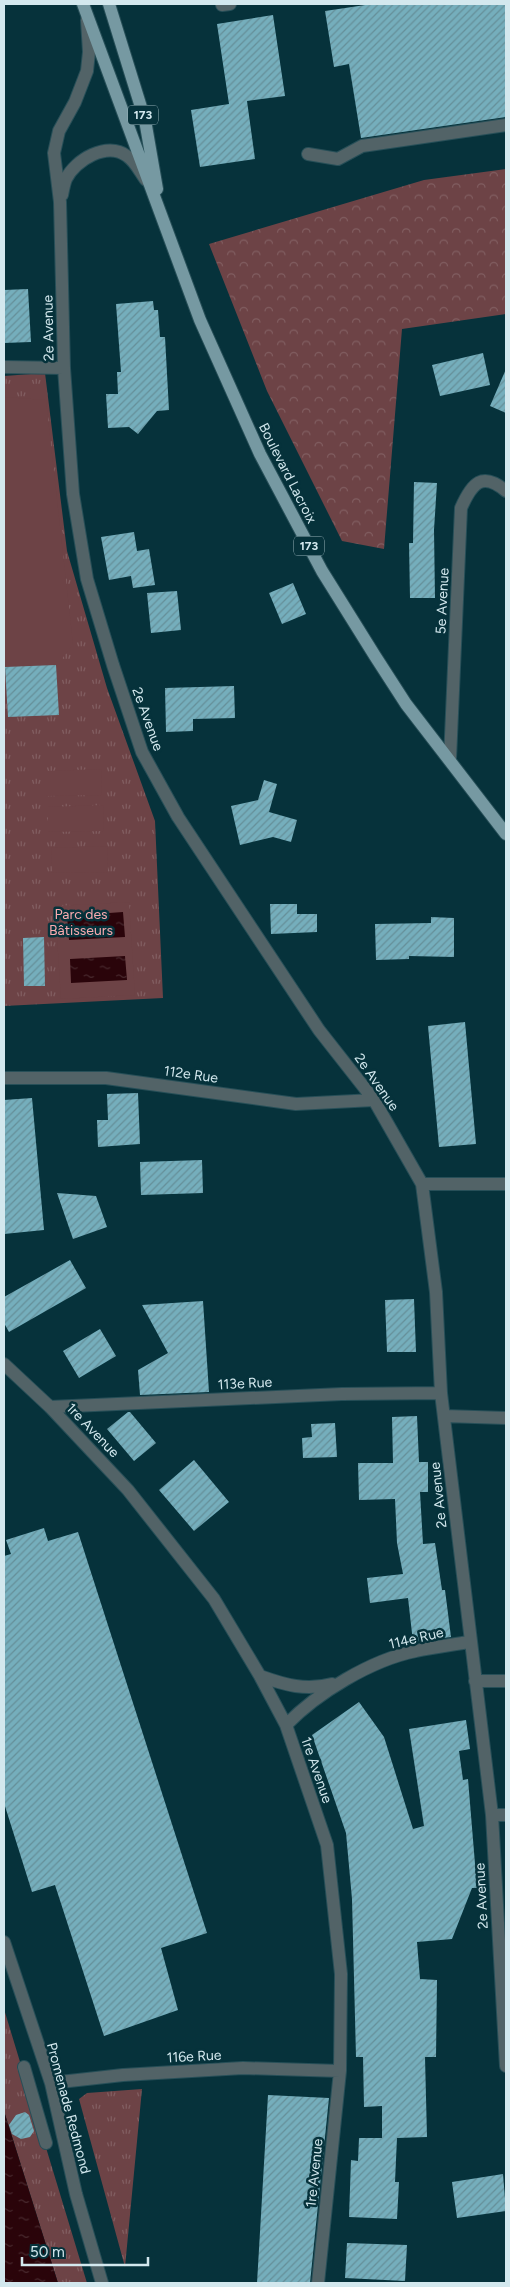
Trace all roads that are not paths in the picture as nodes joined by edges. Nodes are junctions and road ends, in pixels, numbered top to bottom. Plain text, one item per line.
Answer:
1 (82, 4) edge
2 (109, 4) edge
3 (87, 20) junction
4 (506, 125) edge
5 (308, 154) dead end
6 (148, 182) junction
7 (60, 202) junction
8 (165, 229) junction
9 (4, 367) edge
10 (64, 368) junction
11 (506, 491) edge
12 (450, 760) junction
13 (506, 834) edge
14 (4, 1078) edge
15 (374, 1100) junction
16 (422, 1184) junction
17 (506, 1184) edge
18 (4, 1364) edge
19 (441, 1393) junction
20 (50, 1407) junction
21 (444, 1416) junction
22 (506, 1418) edge
23 (469, 1642) junction
24 (260, 1676) junction
25 (344, 1681) junction
26 (475, 1681) junction
27 (506, 1681) edge
28 (286, 1725) junction
29 (492, 1815) junction
30 (506, 1815) edge
31 (4, 1942) edge
32 (503, 1980) edge
33 (506, 2066) edge
34 (24, 2067) dead end
35 (340, 2071) junction
36 (51, 2083) junction
37 (46, 2143) dead end
38 (102, 2283) edge
39 (318, 2283) edge

1 - 3 main road, Boulevard Lacroix
2 - 8 main road, Boulevard Lacroix / 173
3 - 6 main road, Boulevard Lacroix
3 - 7 street, 2e Avenue
4 - 5 street
6 - 7 street, 2e Avenue
6 - 8 main road, Boulevard Lacroix
7 - 10 street, 2e Avenue
8 - 12 main road, Boulevard Lacroix / 173
9 - 10 street
10 - 15 street, 2e Avenue
11 - 12 street, 5e Avenue
12 - 13 main road, Boulevard Lacroix / 173
14 - 15 street, 112e Rue
15 - 16 street, 2e Avenue
16 - 17 street
16 - 19 street, 2e Avenue
18 - 20 street, 1re Avenue
19 - 20 street, 113e Rue
19 - 21 street, 2e Avenue
20 - 24 street, 1re Avenue
21 - 22 street
21 - 23 street, 2e Avenue
23 - 25 street, 114e Rue
23 - 26 street, 2e Avenue
24 - 25 street, 114e Rue
24 - 28 street, 1re Avenue
25 - 28 street, 114e Rue
26 - 27 street
26 - 29 street, 2e Avenue
28 - 35 street, 1re Avenue
29 - 30 street
29 - 32 street, 2e Avenue
31 - 36 street, Promenade Redmond
32 - 33 street, 2e Avenue
34 - 37 street
35 - 36 street, 116e Rue
35 - 39 street, 1re Avenue
36 - 38 street, Promenade Redmond

